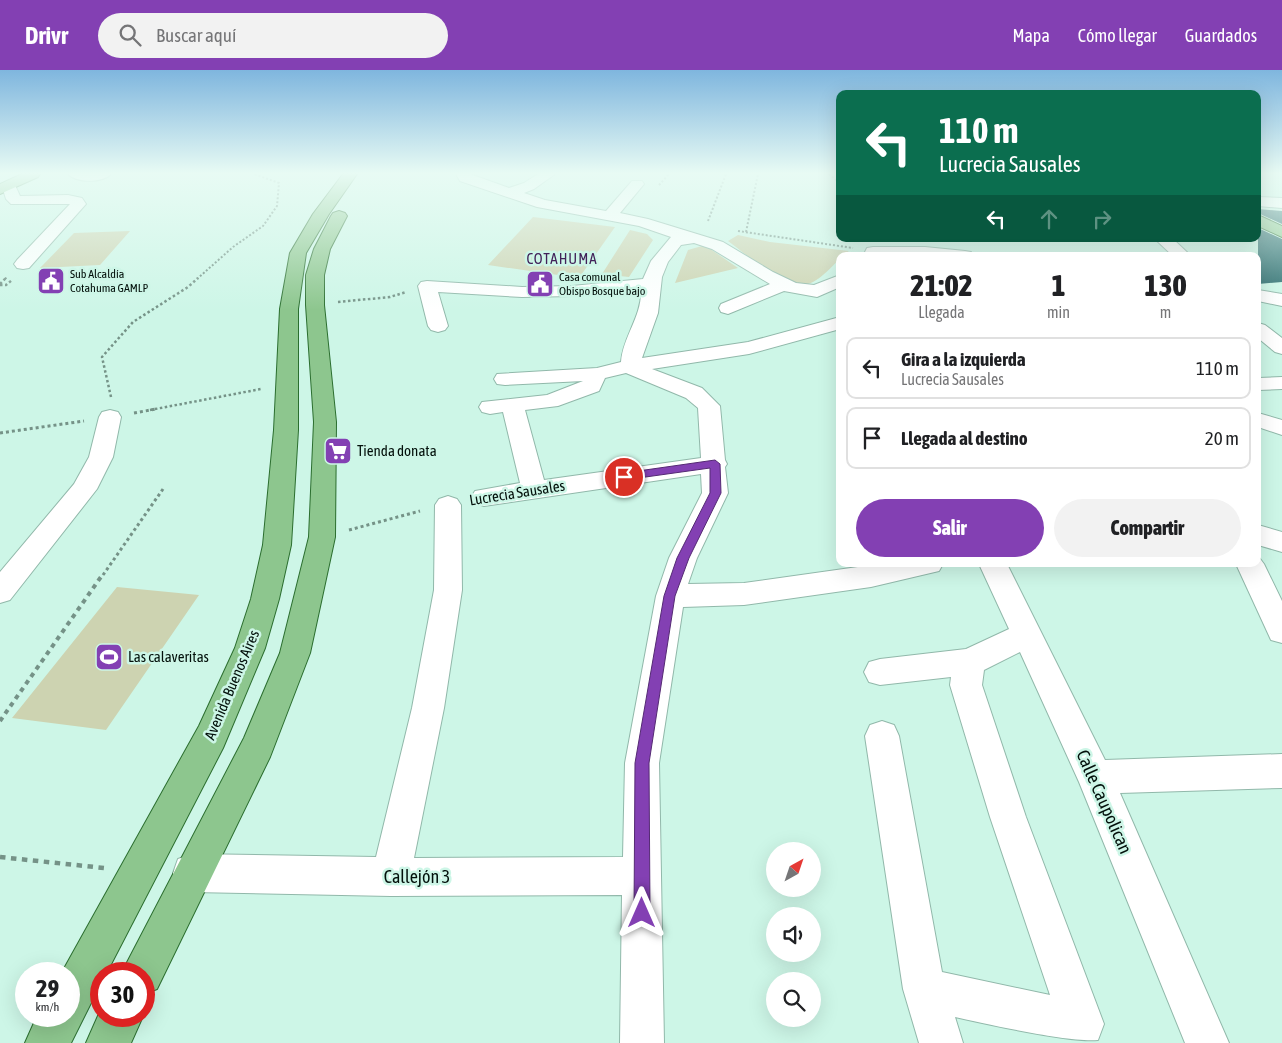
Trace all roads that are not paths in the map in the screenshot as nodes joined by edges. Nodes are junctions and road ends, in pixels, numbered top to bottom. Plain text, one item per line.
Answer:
1 (62, 219) edge
2 (318, 219) edge
3 (337, 219) edge
4 (625, 219) edge
5 (1261, 222) edge
6 (698, 232) junction
7 (1282, 232) edge
8 (908, 242) edge
9 (1156, 242) edge
10 (870, 251) edge
11 (925, 252) edge
12 (1175, 252) edge
13 (24, 264) dead end
14 (836, 283) edge
15 (650, 284) junction
16 (784, 285) junction
17 (1261, 296) edge
18 (1282, 300) edge
19 (728, 308) dead end
20 (1261, 311) edge
21 (836, 325) edge
22 (1282, 325) edge
23 (438, 326) dead end
24 (1261, 331) edge
25 (1282, 348) edge
26 (631, 366) junction
27 (597, 374) junction
28 (505, 380) dead end
29 (1282, 383) edge
30 (1261, 384) edge
31 (110, 417) road end
32 (1261, 421) edge
33 (1282, 428) edge
34 (715, 464) junction
35 (534, 490) junction
36 (484, 497) dead end
37 (448, 505) road end
38 (1261, 536) edge
39 (1282, 542) edge
40 (914, 567) edge
41 (994, 567) edge
42 (1251, 567) edge
43 (0, 592) edge
44 (670, 596) junction
45 (1282, 631) edge
46 (1027, 635) junction
47 (969, 662) junction
48 (880, 672) dead end
49 (882, 736) dead end
50 (1282, 771) edge
51 (1095, 778) junction
52 (192, 873) junction
53 (642, 876) junction
54 (391, 877) junction
55 (148, 962) edge
56 (80, 980) edge
57 (924, 990) junction
58 (55, 1027) edge
59 (116, 1027) edge
60 (46, 1043) edge
61 (108, 1043) edge
62 (642, 1043) edge
63 (941, 1043) edge
64 (1206, 1043) edge

1 - 13 street
2 - 56 main road, Avenida Buenos Aires
3 - 52 main road
4 - 6 street
5 - 7 main road
6 - 15 street
6 - 16 street
8 - 10 street
9 - 12 street
10 - 11 street
14 - 16 street
15 - 23 street
15 - 26 street
16 - 19 street
17 - 18 street
20 - 22 street
21 - 26 street
24 - 25 street
26 - 27 street
26 - 34 street
27 - 28 street
27 - 35 street
29 - 30 street
31 - 43 street
32 - 33 street
34 - 35 street, Lucrecia Sausales
34 - 44 street
35 - 36 street, Lucrecia Sausales
37 - 54 street
38 - 39 street
40 - 44 street
41 - 46 street, Calle Caupolican
42 - 45 street
44 - 53 street
46 - 47 street
46 - 51 street, Calle Caupolican
47 - 48 street
47 - 57 street
49 - 57 street
50 - 51 street
51 - 64 street, Calle Caupolican
52 - 54 street, Callejón 3
52 - 55 main road
53 - 54 street, Callejón 3
53 - 62 street
57 - 63 street
58 - 60 main road
59 - 61 main road

